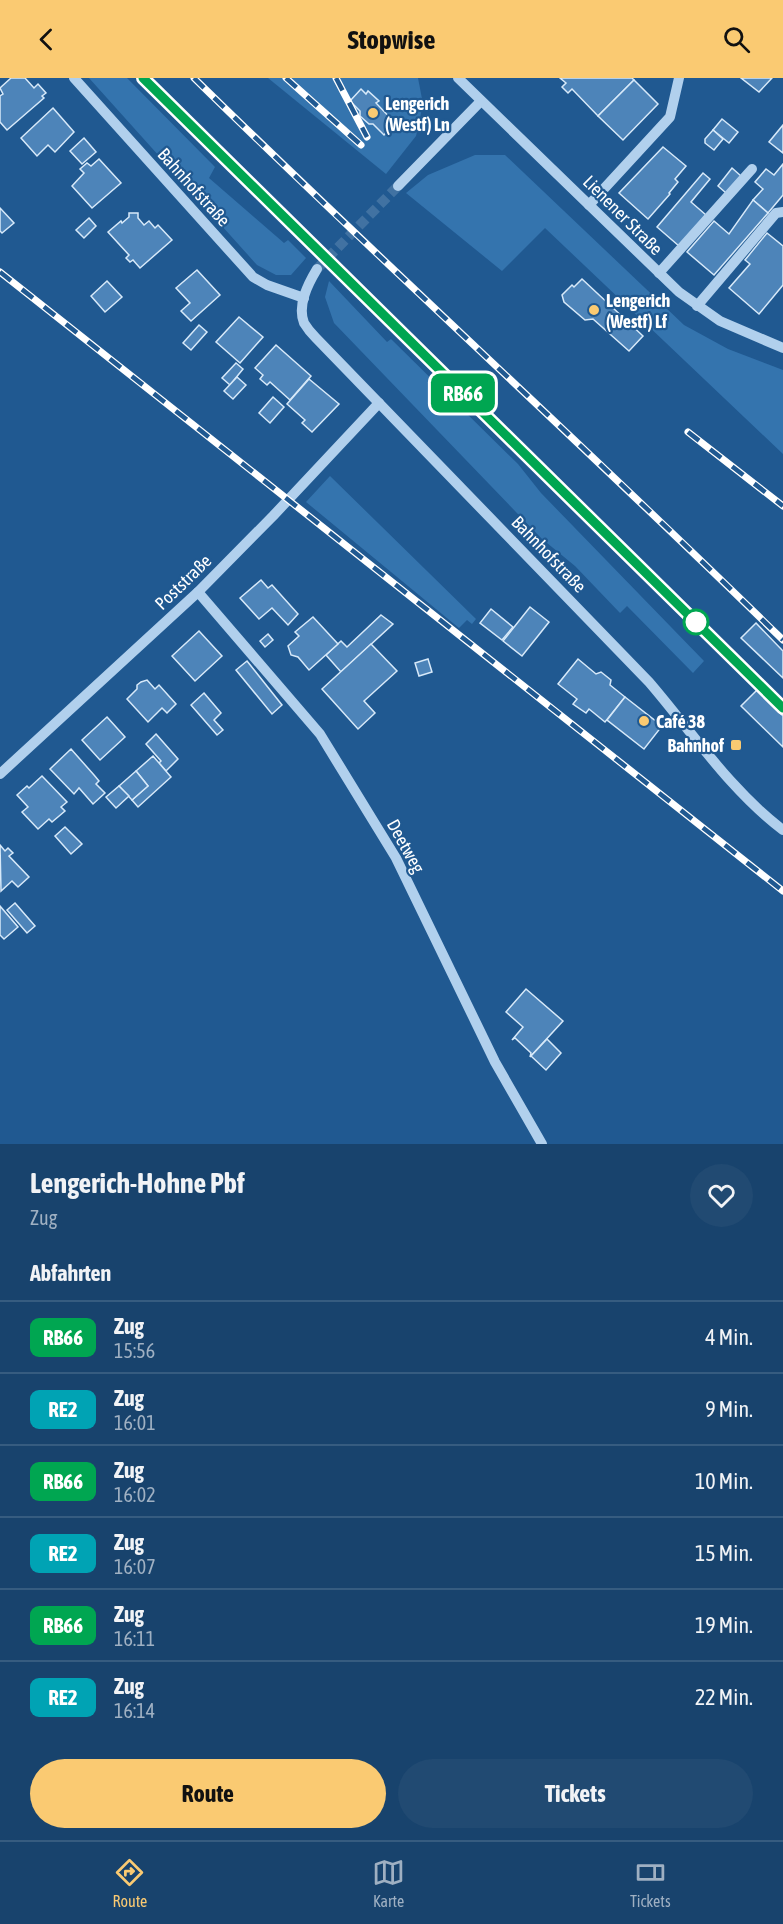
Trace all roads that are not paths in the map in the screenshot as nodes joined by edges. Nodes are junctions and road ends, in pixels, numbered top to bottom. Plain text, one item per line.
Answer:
1 (74, 78) edge
2 (458, 78) edge
3 (679, 78) edge
4 (481, 101) junction
5 (752, 169) dead end
6 (398, 186) tunnel mouth
7 (589, 205) junction
8 (783, 212) edge
9 (317, 268) tunnel mouth
10 (659, 273) junction
11 (304, 298) junction
12 (697, 306) junction
13 (783, 348) edge
14 (379, 403) junction
15 (198, 592) junction
16 (0, 774) edge
17 (783, 830) edge
18 (542, 1144) edge

1 - 11 street, Bahnhofstraße
2 - 4 street, Lienener Straße
3 - 7 street
4 - 6 street
4 - 7 street, Lienener Straße
5 - 10 street
7 - 10 street, Lienener Straße
8 - 12 street
9 - 11 street, Bahnhofstraße
10 - 12 street, Lienener Straße
11 - 14 street, Bahnhofstraße
12 - 13 street, Lienener Straße
14 - 15 street, Poststraße
14 - 17 street, Bahnhofstraße
15 - 16 street, Poststraße
15 - 18 street, Deetweg

